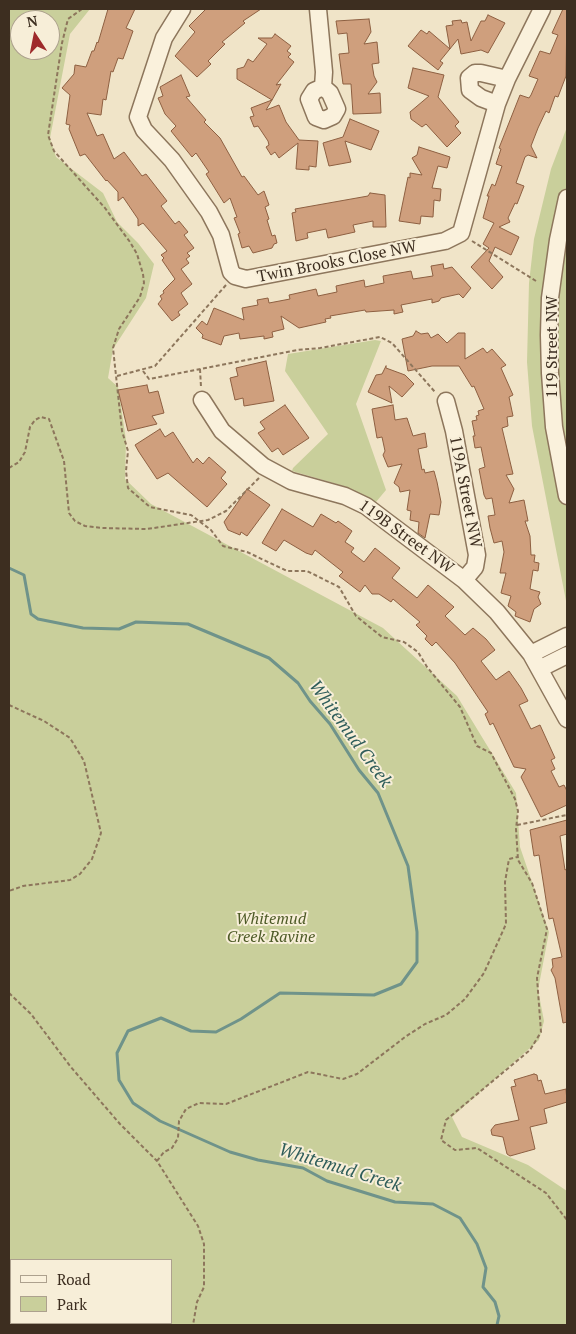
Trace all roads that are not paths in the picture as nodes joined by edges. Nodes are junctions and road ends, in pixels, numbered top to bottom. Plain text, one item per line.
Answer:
1 (182, 9) edge
2 (318, 9) edge
3 (542, 9) edge
4 (506, 79) junction
5 (323, 87) dead end
6 (497, 104) junction
7 (567, 198) edge
8 (202, 400) road end
9 (446, 401) road end
10 (567, 496) edge
11 (464, 580) junction
12 (567, 636) edge
13 (531, 654) junction
14 (567, 654) edge
15 (541, 668) junction
16 (567, 719) edge

1 - 6 street, Twin Brooks Close NW
2 - 5 street
3 - 4 street
4 - 6 street
4 - 6 street
7 - 10 street, 119 Street NW
8 - 11 street, 119B Street NW
9 - 11 street, 119A Street NW
11 - 13 street
12 - 13 street
13 - 15 street
14 - 15 street
15 - 16 street

